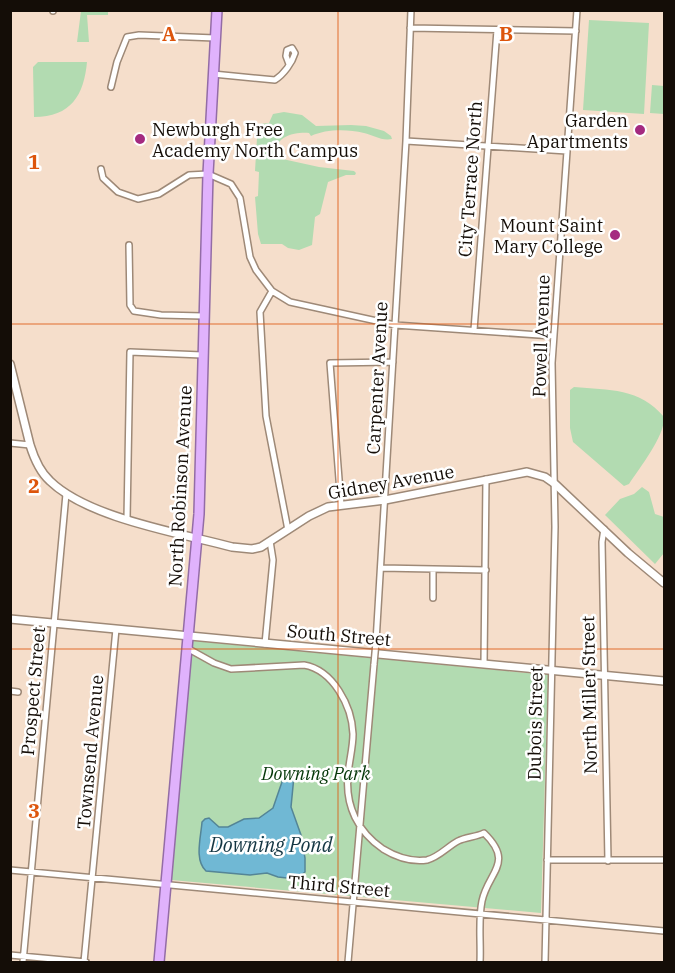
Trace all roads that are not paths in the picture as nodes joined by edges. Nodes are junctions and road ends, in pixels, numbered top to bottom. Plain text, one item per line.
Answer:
1 (217, 10) edge
2 (411, 10) edge
3 (577, 10) edge
4 (410, 28) junction
5 (497, 30) junction
6 (576, 31) junction
7 (215, 38) junction
8 (289, 64) dead end
9 (213, 74) junction
10 (111, 87) dead end
11 (406, 141) junction
12 (487, 147) junction
13 (567, 151) junction
14 (101, 169) dead end
15 (208, 174) junction
16 (129, 245) dead end
17 (272, 291) junction
18 (203, 316) junction
19 (395, 325) junction
20 (474, 330) junction
21 (553, 336) junction
22 (202, 355) junction
23 (393, 362) junction
24 (10, 364) edge
25 (13, 381) edge
26 (10, 443) edge
27 (30, 444) junction
28 (486, 479) junction
29 (555, 484) junction
30 (66, 494) junction
31 (385, 500) junction
32 (341, 505) junction
33 (127, 519) junction
34 (604, 529) junction
35 (288, 530) junction
36 (197, 537) junction
37 (270, 542) junction
38 (381, 568) junction
39 (433, 569) junction
40 (486, 570) junction
41 (664, 583) edge
42 (433, 597) dead end
43 (10, 619) edge
44 (54, 623) junction
45 (116, 629) junction
46 (188, 636) junction
47 (265, 644) junction
48 (187, 648) junction
49 (484, 664) junction
50 (552, 671) junction
51 (604, 676) junction
52 (664, 681) edge
53 (10, 691) edge
54 (18, 692) dead end
55 (359, 828) junction
56 (547, 860) junction
57 (664, 860) edge
58 (608, 861) junction
59 (10, 870) edge
60 (32, 872) junction
61 (94, 878) junction
62 (165, 884) junction
63 (354, 903) junction
64 (482, 914) junction
65 (546, 920) junction
66 (664, 931) edge
67 (10, 956) edge
68 (23, 960) edge
69 (85, 962) edge
70 (159, 963) edge
71 (348, 963) edge
72 (480, 963) edge
73 (545, 963) edge

1 - 7 highway, North Robinson Avenue
2 - 4 street, Carpenter Avenue
3 - 6 street, Powell Avenue
4 - 5 street
4 - 11 street, Carpenter Avenue
5 - 6 street
5 - 12 street, City Terrace North
6 - 13 street, Powell Avenue
7 - 9 highway, North Robinson Avenue
7 - 10 street
8 - 9 street
9 - 15 highway, North Robinson Avenue
11 - 12 street
11 - 19 street, Carpenter Avenue
12 - 13 street
12 - 20 street, City Terrace North
13 - 21 street, Powell Avenue
14 - 15 street
15 - 17 street
15 - 18 highway, North Robinson Avenue
16 - 18 street
17 - 19 street
17 - 35 street
18 - 22 highway, North Robinson Avenue
19 - 20 street
19 - 23 street, Carpenter Avenue
20 - 21 street
21 - 29 street, Powell Avenue
22 - 33 street
22 - 36 highway, North Robinson Avenue
23 - 31 street, Carpenter Avenue
23 - 32 street
24 - 25 street, Gidney Avenue
25 - 27 street, Gidney Avenue
26 - 27 street
27 - 30 street, Gidney Avenue
28 - 29 street, Gidney Avenue
28 - 31 street, Gidney Avenue
28 - 40 street
29 - 34 street, Gidney Avenue
29 - 50 street, Dubois Street
30 - 33 street, Gidney Avenue
30 - 44 street, Prospect Street
31 - 32 street, Gidney Avenue
31 - 38 street, Carpenter Avenue
32 - 35 street, Gidney Avenue
33 - 36 street, Gidney Avenue
34 - 41 street, Gidney Avenue
34 - 51 street, North Miller Street
35 - 37 street, Gidney Avenue
36 - 37 street, Gidney Avenue
36 - 46 highway, North Robinson Avenue
37 - 47 street
38 - 39 street
38 - 55 street, Carpenter Avenue, bridge
39 - 40 street
39 - 42 street
40 - 49 street
43 - 44 street, South Street
44 - 45 street, South Street
44 - 60 street, Prospect Street
45 - 46 street, South Street
45 - 61 street, Townsend Avenue
46 - 47 street, South Street
46 - 48 highway, North Robinson Avenue
47 - 49 street, South Street
48 - 55 street
48 - 62 highway, North Robinson Avenue
49 - 50 street, South Street
50 - 51 street, South Street
50 - 56 street, Dubois Street
51 - 52 street, South Street
51 - 58 street, North Miller Street
53 - 54 street
55 - 63 street, Carpenter Avenue
55 - 64 street
56 - 58 street
56 - 65 street, Dubois Street
57 - 58 street
59 - 60 street, Third Street
60 - 61 street, Third Street
60 - 68 street, Prospect Street
61 - 62 street, Third Street
61 - 69 street, Townsend Avenue
62 - 63 street, Third Street
62 - 70 highway, North Robinson Avenue
63 - 64 street, Third Street
63 - 71 street, Carpenter Avenue
64 - 65 street, Third Street
64 - 72 street
65 - 66 street, Third Street
65 - 73 street, Dubois Street
67 - 68 street
68 - 69 street

